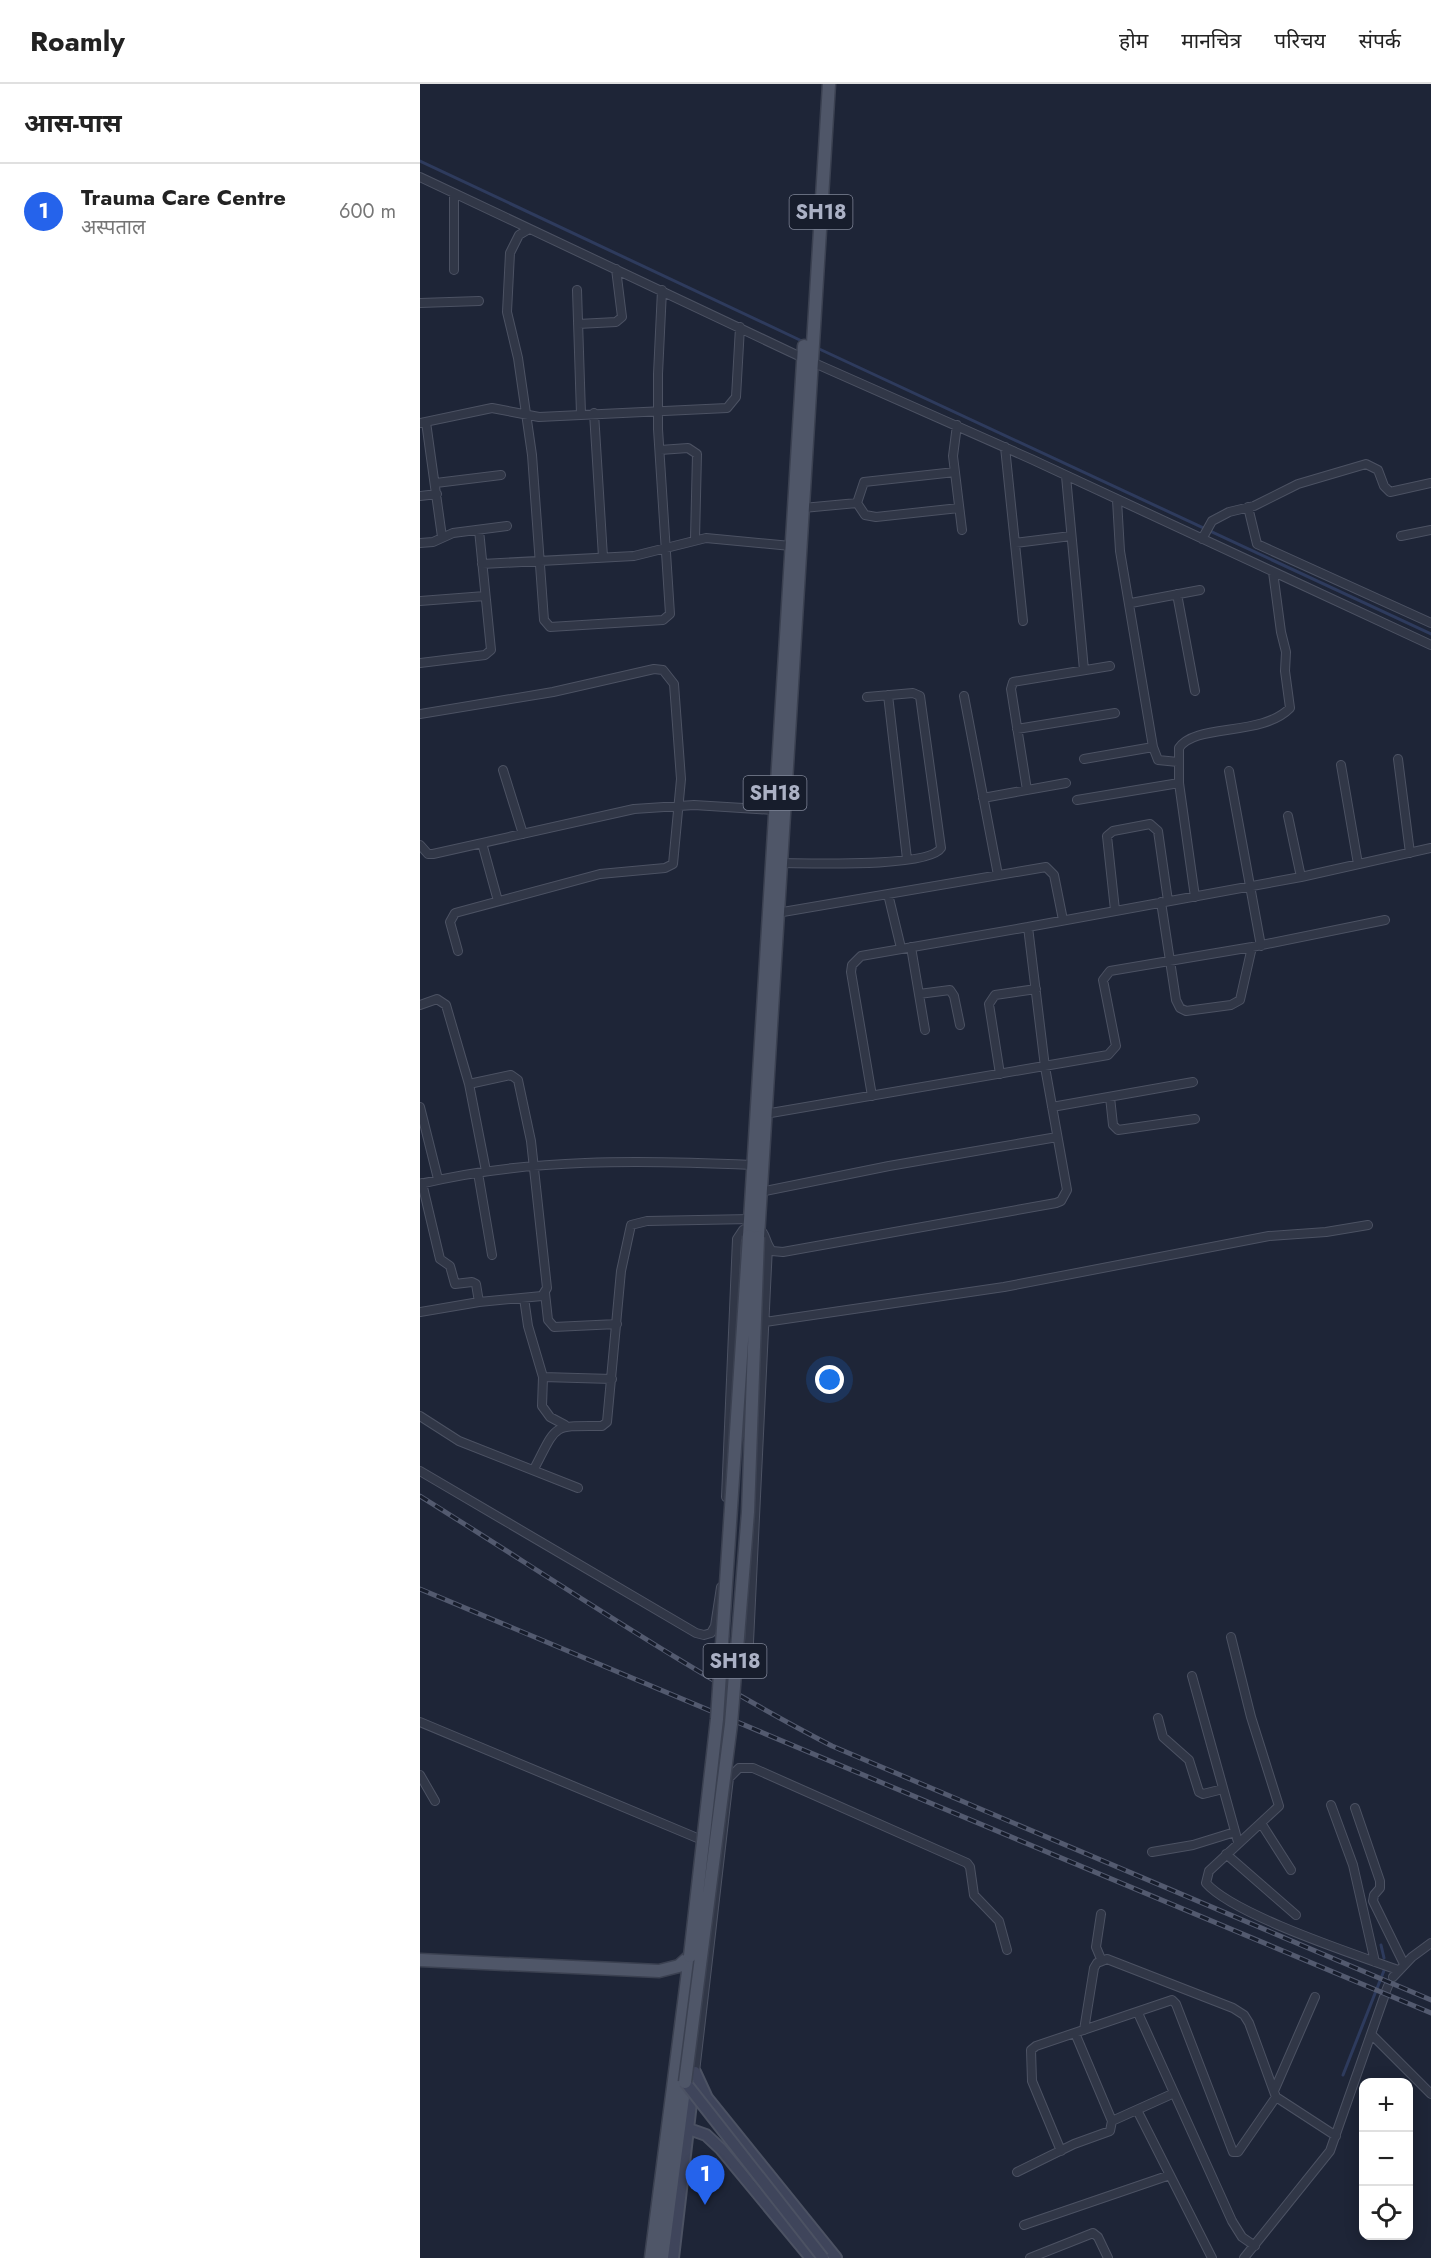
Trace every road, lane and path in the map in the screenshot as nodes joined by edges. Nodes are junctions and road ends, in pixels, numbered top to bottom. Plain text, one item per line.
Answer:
1 (821, 84) edge
2 (829, 84) edge
3 (420, 177) edge
4 (454, 194) junction
5 (529, 229) junction
6 (616, 268) junction
7 (454, 270) dead end
8 (577, 290) dead end
9 (662, 290) junction
10 (478, 301) dead end
11 (420, 303) edge
12 (578, 324) junction
13 (740, 327) junction
14 (808, 350) junction
15 (658, 410) junction
16 (594, 413) junction
17 (581, 414) junction
18 (526, 415) junction
19 (423, 422) edge
20 (957, 425) junction
21 (1005, 447) junction
22 (660, 450) junction
23 (954, 472) junction
24 (501, 475) dead end
25 (1066, 476) junction
26 (436, 483) junction
27 (1431, 483) edge
28 (437, 494) junction
29 (420, 496) edge
30 (1118, 500) junction
31 (857, 503) junction
32 (1248, 507) junction
33 (802, 508) junction
34 (959, 508) junction
35 (507, 526) dead end
36 (478, 530) junction
37 (962, 530) dead end
38 (1431, 530) edge
39 (1071, 536) junction
40 (1401, 536) dead end
41 (442, 537) junction
42 (1203, 537) junction
43 (695, 539) junction
44 (420, 543) edge
45 (1015, 543) junction
46 (791, 546) junction
47 (666, 549) junction
48 (603, 557) junction
49 (540, 559) junction
50 (482, 564) junction
51 (1274, 572) junction
52 (1200, 590) dead end
53 (1177, 594) junction
54 (485, 596) junction
55 (420, 601) edge
56 (1131, 603) junction
57 (1023, 621) dead end
58 (1431, 623) edge
59 (1431, 645) edge
60 (420, 663) edge
61 (1110, 666) dead end
62 (1084, 670) junction
63 (1196, 691) dead end
64 (888, 695) junction
65 (964, 696) dead end
66 (867, 697) dead end
67 (1115, 713) dead end
68 (420, 714) edge
69 (1017, 729) junction
70 (1154, 747) junction
71 (1084, 759) dead end
72 (1398, 759) dead end
73 (1178, 762) junction
74 (1341, 765) dead end
75 (503, 770) dead end
76 (1229, 771) dead end
77 (1066, 783) dead end
78 (1179, 783) junction
79 (1027, 790) junction
80 (983, 798) junction
81 (1077, 800) dead end
82 (680, 805) junction
83 (774, 810) junction
84 (1288, 816) dead end
85 (524, 834) junction
86 (482, 843) junction
87 (420, 845) edge
88 (1431, 848) edge
89 (1410, 853) junction
90 (907, 859) junction
91 (780, 863) junction
92 (1358, 864) junction
93 (998, 874) junction
94 (1301, 877) junction
95 (1249, 887) junction
96 (888, 894) junction
97 (1195, 897) junction
98 (498, 901) junction
99 (1165, 902) junction
100 (1115, 910) junction
101 (777, 913) junction
102 (1063, 920) junction
103 (1385, 920) dead end
104 (1028, 927) junction
105 (1257, 946) junction
106 (911, 947) junction
107 (901, 948) junction
108 (458, 951) dead end
109 (1168, 961) junction
110 (1036, 988) junction
111 (919, 994) junction
112 (420, 1005) edge
113 (960, 1025) dead end
114 (925, 1030) dead end
115 (1045, 1067) junction
116 (1000, 1074) junction
117 (1193, 1082) dead end
118 (469, 1084) junction
119 (872, 1096) junction
120 (1110, 1097) junction
121 (420, 1107) edge
122 (1052, 1107) junction
123 (765, 1114) junction
124 (1195, 1119) dead end
125 (1057, 1137) junction
126 (752, 1165) junction
127 (534, 1167) junction
128 (482, 1172) junction
129 (438, 1179) junction
130 (421, 1184) edge
131 (760, 1192) junction
132 (1368, 1225) dead end
133 (753, 1230) junction
134 (768, 1246) junction
135 (492, 1255) dead end
136 (545, 1293) junction
137 (524, 1298) junction
138 (478, 1302) junction
139 (420, 1312) edge
140 (765, 1322) junction
141 (617, 1324) junction
142 (543, 1377) junction
143 (612, 1379) junction
144 (420, 1416) edge
145 (565, 1425) junction
146 (534, 1469) junction
147 (420, 1471) edge
148 (578, 1488) dead end
149 (1231, 1637) dead end
150 (748, 1663) dead end
151 (1192, 1676) dead end
152 (1158, 1718) dead end
153 (420, 1722) edge
154 (420, 1775) edge
155 (1223, 1788) junction
156 (435, 1802) dead end
157 (1331, 1805) dead end
158 (1355, 1808) dead end
159 (1261, 1823) junction
160 (1235, 1832) junction
161 (702, 1840) junction
162 (1238, 1842) junction
163 (1152, 1852) dead end
164 (1226, 1854) junction
165 (1291, 1870) dead end
166 (1101, 1914) dead end
167 (1296, 1915) dead end
168 (1431, 1943) edge
169 (1007, 1950) dead end
170 (690, 1956) junction
171 (1101, 1959) junction
172 (420, 1960) edge
173 (1375, 1962) junction
174 (1398, 1971) junction
175 (1386, 1992) dead end
176 (1316, 1997) dead end
177 (1138, 2013) junction
178 (1084, 2030) junction
179 (1075, 2033) junction
180 (1372, 2035) junction
181 (695, 2072) junction
182 (685, 2082) junction
183 (1172, 2094) junction
184 (1275, 2094) junction
185 (1431, 2094) edge
186 (1137, 2110) junction
187 (1112, 2121) junction
188 (689, 2129) junction
189 (1336, 2136) junction
190 (1060, 2151) junction
191 (1017, 2172) dead end
192 (1170, 2175) junction
193 (1024, 2225) dead end
194 (1255, 2246) junction
195 (1047, 2255) edge
196 (651, 2258) edge
197 (662, 2258) edge
198 (673, 2258) edge
199 (811, 2258) edge
200 (823, 2258) edge
201 (836, 2258) edge
202 (1030, 2258) edge
203 (1108, 2258) edge
204 (1212, 2258) edge
205 (1244, 2258) edge

1 - 14 main road, SH18
2 - 14 main road, SH18
3 - 4 street
4 - 5 street
4 - 7 street
5 - 6 street
5 - 18 street
6 - 9 street
6 - 12 street
8 - 12 street
9 - 13 street
9 - 15 street
10 - 11 street
12 - 17 street
13 - 14 street
13 - 15 street
14 - 20 street
14 - 33 main road, SH18
14 - 46 main road, SH18
15 - 16 street
15 - 22 street
16 - 17 street
16 - 48 street
17 - 18 street
18 - 19 street
18 - 49 street
19 - 26 street
20 - 21 street
20 - 23 street
21 - 25 street
21 - 45 street
22 - 43 street
22 - 47 street
23 - 31 street
23 - 34 street
24 - 26 street
25 - 30 street
25 - 39 street
26 - 28 street
27 - 32 street
28 - 29 street
28 - 41 street
30 - 42 street
30 - 56 street
31 - 33 street
31 - 34 street
32 - 42 street
32 - 58 street
33 - 91 main road, SH18
34 - 37 street
35 - 36 street
36 - 41 street
36 - 50 street
38 - 40 street
39 - 45 street
39 - 62 street
41 - 44 street
42 - 51 street
43 - 46 street
43 - 47 street
45 - 57 street
46 - 83 main road, SH18
47 - 48 street
47 - 49 street
48 - 49 street
49 - 50 street
50 - 54 street
51 - 59 street
51 - 73 street
52 - 53 street
53 - 56 street
53 - 63 street
54 - 55 street
54 - 60 street
56 - 70 street
61 - 62 street
62 - 69 street
64 - 66 street
64 - 90 street
64 - 90 street
65 - 80 street
67 - 69 street
68 - 82 street
69 - 79 street
70 - 71 street
70 - 73 street
72 - 89 street
73 - 78 street
74 - 92 street
75 - 85 street
76 - 95 street
77 - 79 street
78 - 81 street
78 - 97 street
79 - 80 street
80 - 93 street
82 - 83 street
82 - 85 street
82 - 98 street
83 - 126 main road, SH18
84 - 94 street
85 - 86 street
86 - 87 street
86 - 98 street
88 - 89 street
89 - 92 street
90 - 91 street
91 - 101 main road, SH18
92 - 94 street
93 - 96 street
93 - 102 street
94 - 95 street
95 - 97 street
95 - 105 street
96 - 101 street
96 - 107 street
97 - 99 street
98 - 108 street
99 - 100 street
99 - 100 street
99 - 109 street
100 - 102 street
101 - 123 main road, SH18
102 - 104 street
103 - 105 street
104 - 106 street
104 - 110 street
105 - 109 street
105 - 109 street
106 - 107 street
106 - 111 street
107 - 119 street
109 - 115 street
110 - 115 street
110 - 116 street
111 - 113 street
111 - 114 street
112 - 118 street
115 - 116 street
115 - 122 street
116 - 119 street
117 - 120 street
118 - 127 street
118 - 128 street
119 - 123 street
120 - 122 street
120 - 124 street
121 - 129 street
122 - 125 street
123 - 131 main road, SH18
125 - 131 street
125 - 134 street
126 - 127 street
126 - 133 main road, SH18
127 - 128 street
127 - 136 street
128 - 129 street
128 - 135 street
129 - 130 street
130 - 138 street
131 - 133 main road, SH18
132 - 140 street
133 - 134 street
133 - 141 street
133 - 147 street
133 - 161 main road, SH18, bridge
133 - 182 main road, SH18, bridge
134 - 140 street
136 - 137 street
136 - 141 street
137 - 138 street
137 - 142 street
138 - 139 street
140 - 150 street
141 - 143 street
142 - 143 street
142 - 145 street
143 - 145 street
144 - 146 street
145 - 146 street
146 - 148 street
149 - 159 street
151 - 155 street
152 - 155 street
153 - 161 street
154 - 156 street
155 - 160 street
157 - 173 street
158 - 174 street
159 - 162 street
159 - 165 street
160 - 162 street
160 - 163 street
161 - 170 main road, SH18, bridge
162 - 164 street
164 - 167 street
164 - 173 street
166 - 171 street
168 - 174 street
169 - 181 street
170 - 172 main road
170 - 196 main road
171 - 178 street
171 - 184 street
173 - 174 street
175 - 180 street
176 - 184 street
177 - 178 street
177 - 183 street
177 - 184 street
178 - 179 street
179 - 187 street
179 - 190 street
180 - 185 street
180 - 189 street
181 - 188 street
181 - 201 street
182 - 197 main road
182 - 200 street, bridge
183 - 186 street
183 - 194 street
184 - 189 street
186 - 187 street
186 - 192 street
187 - 190 street
188 - 198 street
188 - 199 street
189 - 194 street
190 - 191 street
192 - 193 street
192 - 204 street
194 - 205 street
195 - 202 street
195 - 203 street

